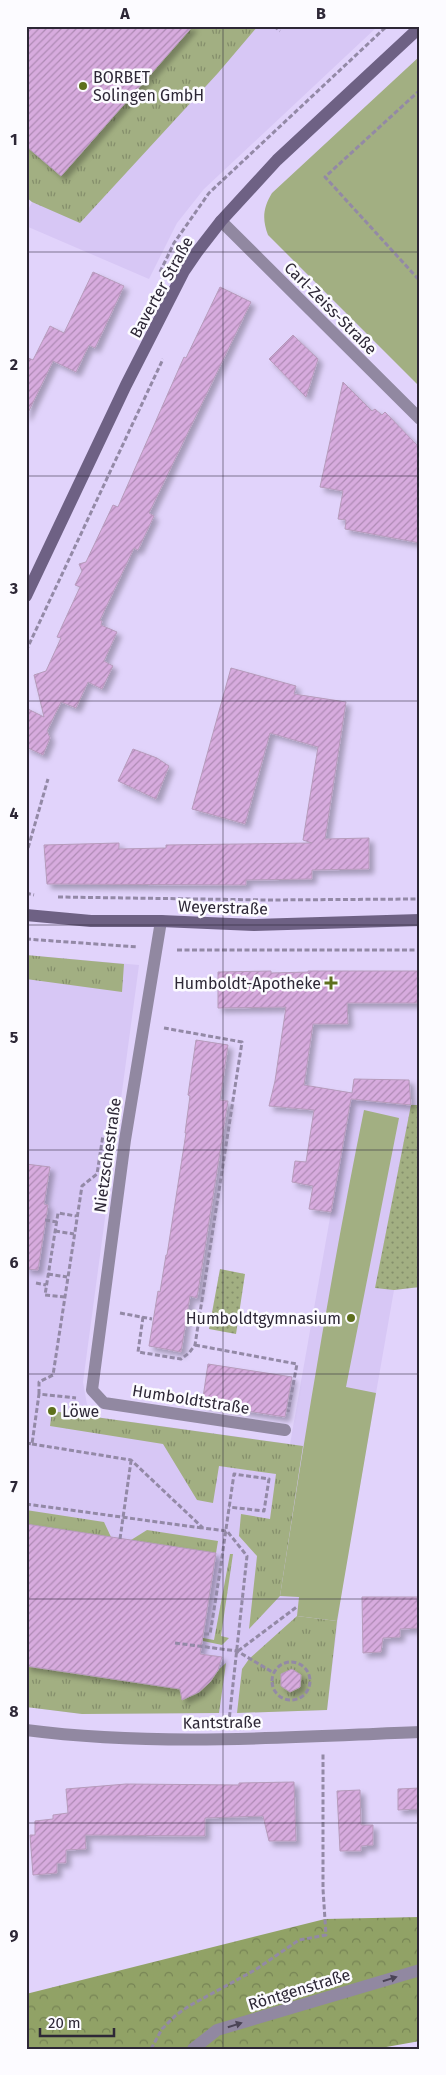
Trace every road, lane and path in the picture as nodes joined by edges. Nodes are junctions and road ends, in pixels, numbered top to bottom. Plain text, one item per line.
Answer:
1 (274, 26) edge
2 (420, 26) edge
3 (280, 31) dead end
4 (420, 90) edge
5 (220, 221) junction
6 (420, 281) edge
7 (164, 357) dead end
8 (420, 419) edge
9 (26, 596) edge
10 (26, 651) edge
11 (48, 779) dead end
12 (26, 855) edge
13 (26, 893) edge
14 (42, 897) dead end
15 (52, 897) dead end
16 (420, 899) edge
17 (26, 915) edge
18 (420, 920) edge
19 (161, 921) junction
20 (26, 939) edge
21 (157, 948) junction
22 (177, 950) junction
23 (420, 950) edge
24 (176, 957) dead end
25 (166, 1019) dead end
26 (164, 1028) junction
27 (163, 1036) dead end
28 (103, 1135) dead end
29 (76, 1216) junction
30 (45, 1220) dead end
31 (57, 1222) junction
32 (56, 1231) junction
33 (74, 1234) junction
34 (48, 1274) junction
35 (68, 1277) junction
36 (36, 1283) dead end
37 (46, 1285) junction
38 (65, 1297) junction
39 (119, 1304) dead end
40 (143, 1317) junction
41 (152, 1319) dead end
42 (195, 1345) junction
43 (39, 1394) junction
44 (95, 1394) junction
45 (285, 1430) joint
46 (26, 1443) edge
47 (32, 1444) junction
48 (131, 1460) junction
49 (26, 1504) edge
50 (229, 1507) junction
51 (123, 1517) junction
52 (202, 1528) junction
53 (227, 1531) junction
54 (120, 1539) dead end
55 (298, 1606) dead end
56 (204, 1634) dead end
57 (175, 1643) dead end
58 (237, 1651) junction
59 (274, 1673) junction
60 (26, 1730) edge
61 (420, 1732) edge
62 (323, 1736) junction
63 (227, 1739) junction
64 (420, 1970) edge
65 (151, 2049) edge
66 (193, 2049) edge

1 - 3 path
2 - 5 main road, Baverter Straße
4 - 6 path
5 - 8 street, Carl-Zeiss-Straße
5 - 9 main road, Baverter Straße
7 - 10 path
11 - 12 path
13 - 14 path
15 - 16 path
17 - 19 main road, Weyerstraße
18 - 19 main road, Weyerstraße
19 - 21 street, Nietzschestraße
20 - 21 path
21 - 22 path
21 - 44 street, Nietzschestraße
22 - 23 path
22 - 24 path
25 - 26 path
26 - 27 path
26 - 42 path
28 - 29 path
29 - 31 path
29 - 33 path
30 - 31 path
31 - 32 path
32 - 33 path
32 - 34 path
33 - 35 path
34 - 35 path
34 - 37 path
35 - 38 path
36 - 37 path
37 - 38 path
38 - 43 path
39 - 40 path
40 - 41 path
40 - 42 path
42 - 45 path
43 - 44 path
43 - 47 path
44 - 45 street, Humboldtstraße
46 - 47 path
47 - 48 path
48 - 51 path
48 - 52 path
49 - 51 path
50 - 50 path
50 - 53 path
51 - 52 path
51 - 54 path
52 - 53 path
53 - 56 path
53 - 58 path
55 - 58 path
57 - 58 path
58 - 59 path
58 - 63 path
59 - 59 path
60 - 63 street, Kantstraße
61 - 62 street, Kantstraße
62 - 63 street, Kantstraße
62 - 65 path
66 -> 64 street, Röntgenstraße

